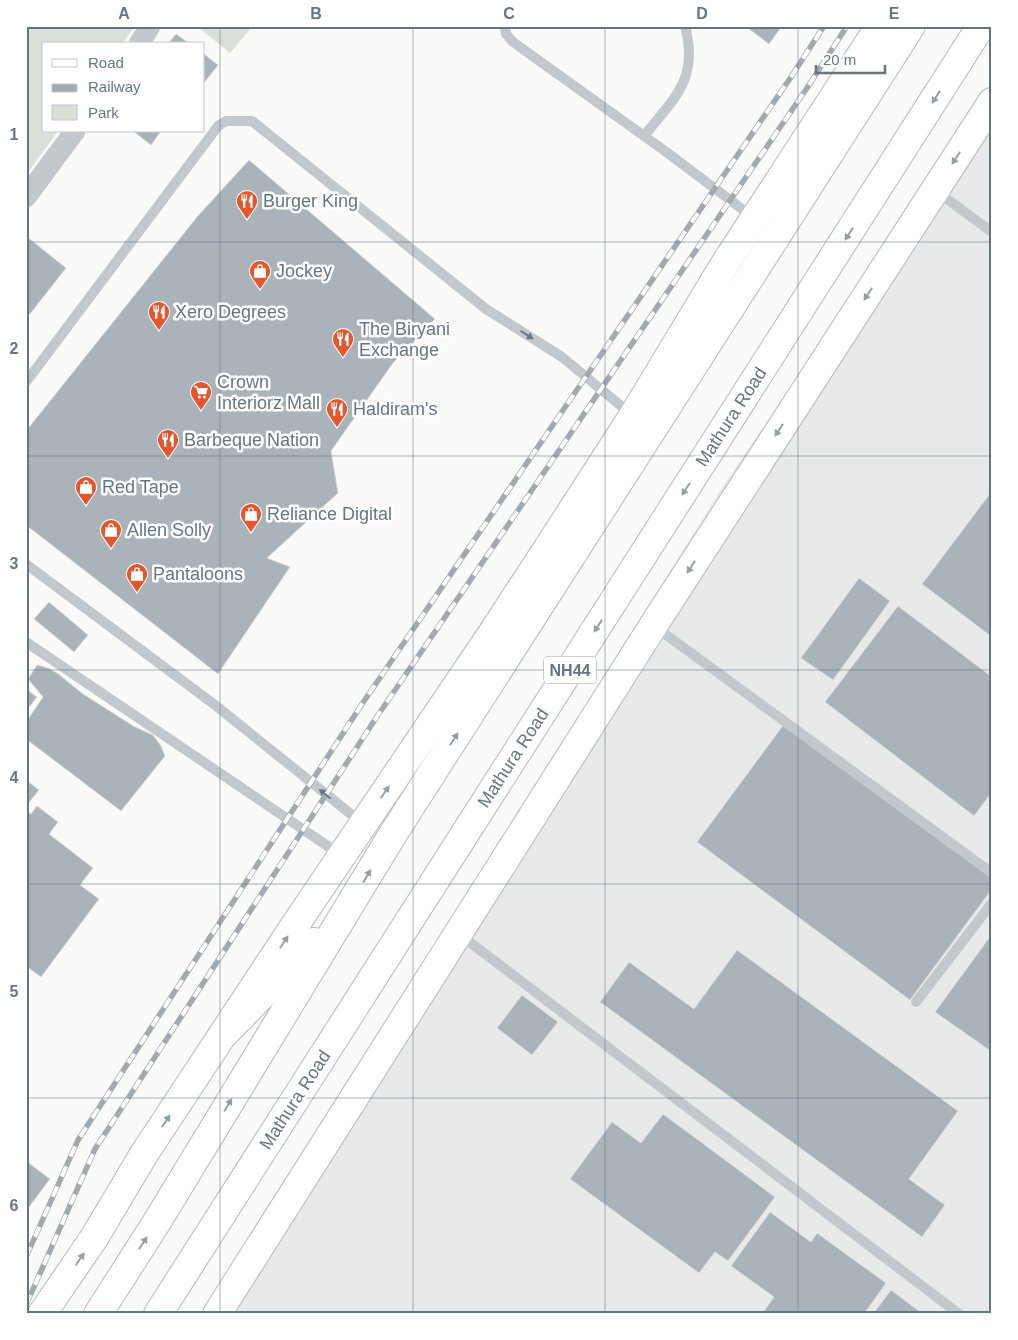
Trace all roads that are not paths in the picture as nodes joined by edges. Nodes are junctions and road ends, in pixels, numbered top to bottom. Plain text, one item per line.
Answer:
1 (150, 26) edge
2 (505, 26) edge
3 (685, 26) edge
4 (880, 26) edge
5 (911, 26) edge
6 (981, 26) edge
7 (140, 42) edge
8 (992, 102) edge
9 (74, 132) edge
10 (644, 136) junction
11 (935, 190) junction
12 (26, 197) edge
13 (755, 218) junction
14 (992, 232) edge
15 (26, 382) edge
16 (633, 416) junction
17 (26, 564) edge
18 (653, 626) junction
19 (26, 642) edge
20 (363, 824) junction
21 (342, 856) junction
22 (992, 873) edge
23 (992, 903) edge
24 (348, 906) junction
25 (458, 933) junction
26 (916, 1002) dead end
27 (222, 1036) junction
28 (49, 1304) edge
29 (26, 1311) edge
30 (98, 1314) edge
31 (158, 1314) edge
32 (217, 1314) edge
33 (959, 1314) edge

1 - 7 street
2 - 10 lane
3 - 10 lane
4 - 13 main road
24 -> 5 main road
6 -> 31 main road, Mathura Road / NH44
8 -> 11 main road
9 - 12 street
10 - 13 lane
11 - 14 lane
11 -> 18 main road
13 - 16 main road
15 -> 16 lane
20 -> 16 main road
20 -> 17 lane
18 - 22 lane
18 - 25 main road
19 - 21 lane
20 - 21 main road
27 -> 21 main road
23 - 26 lane
24 - 27 main road
30 -> 24 main road
25 - 32 main road
25 - 33 lane
28 -> 27 main road
28 - 29 main road

